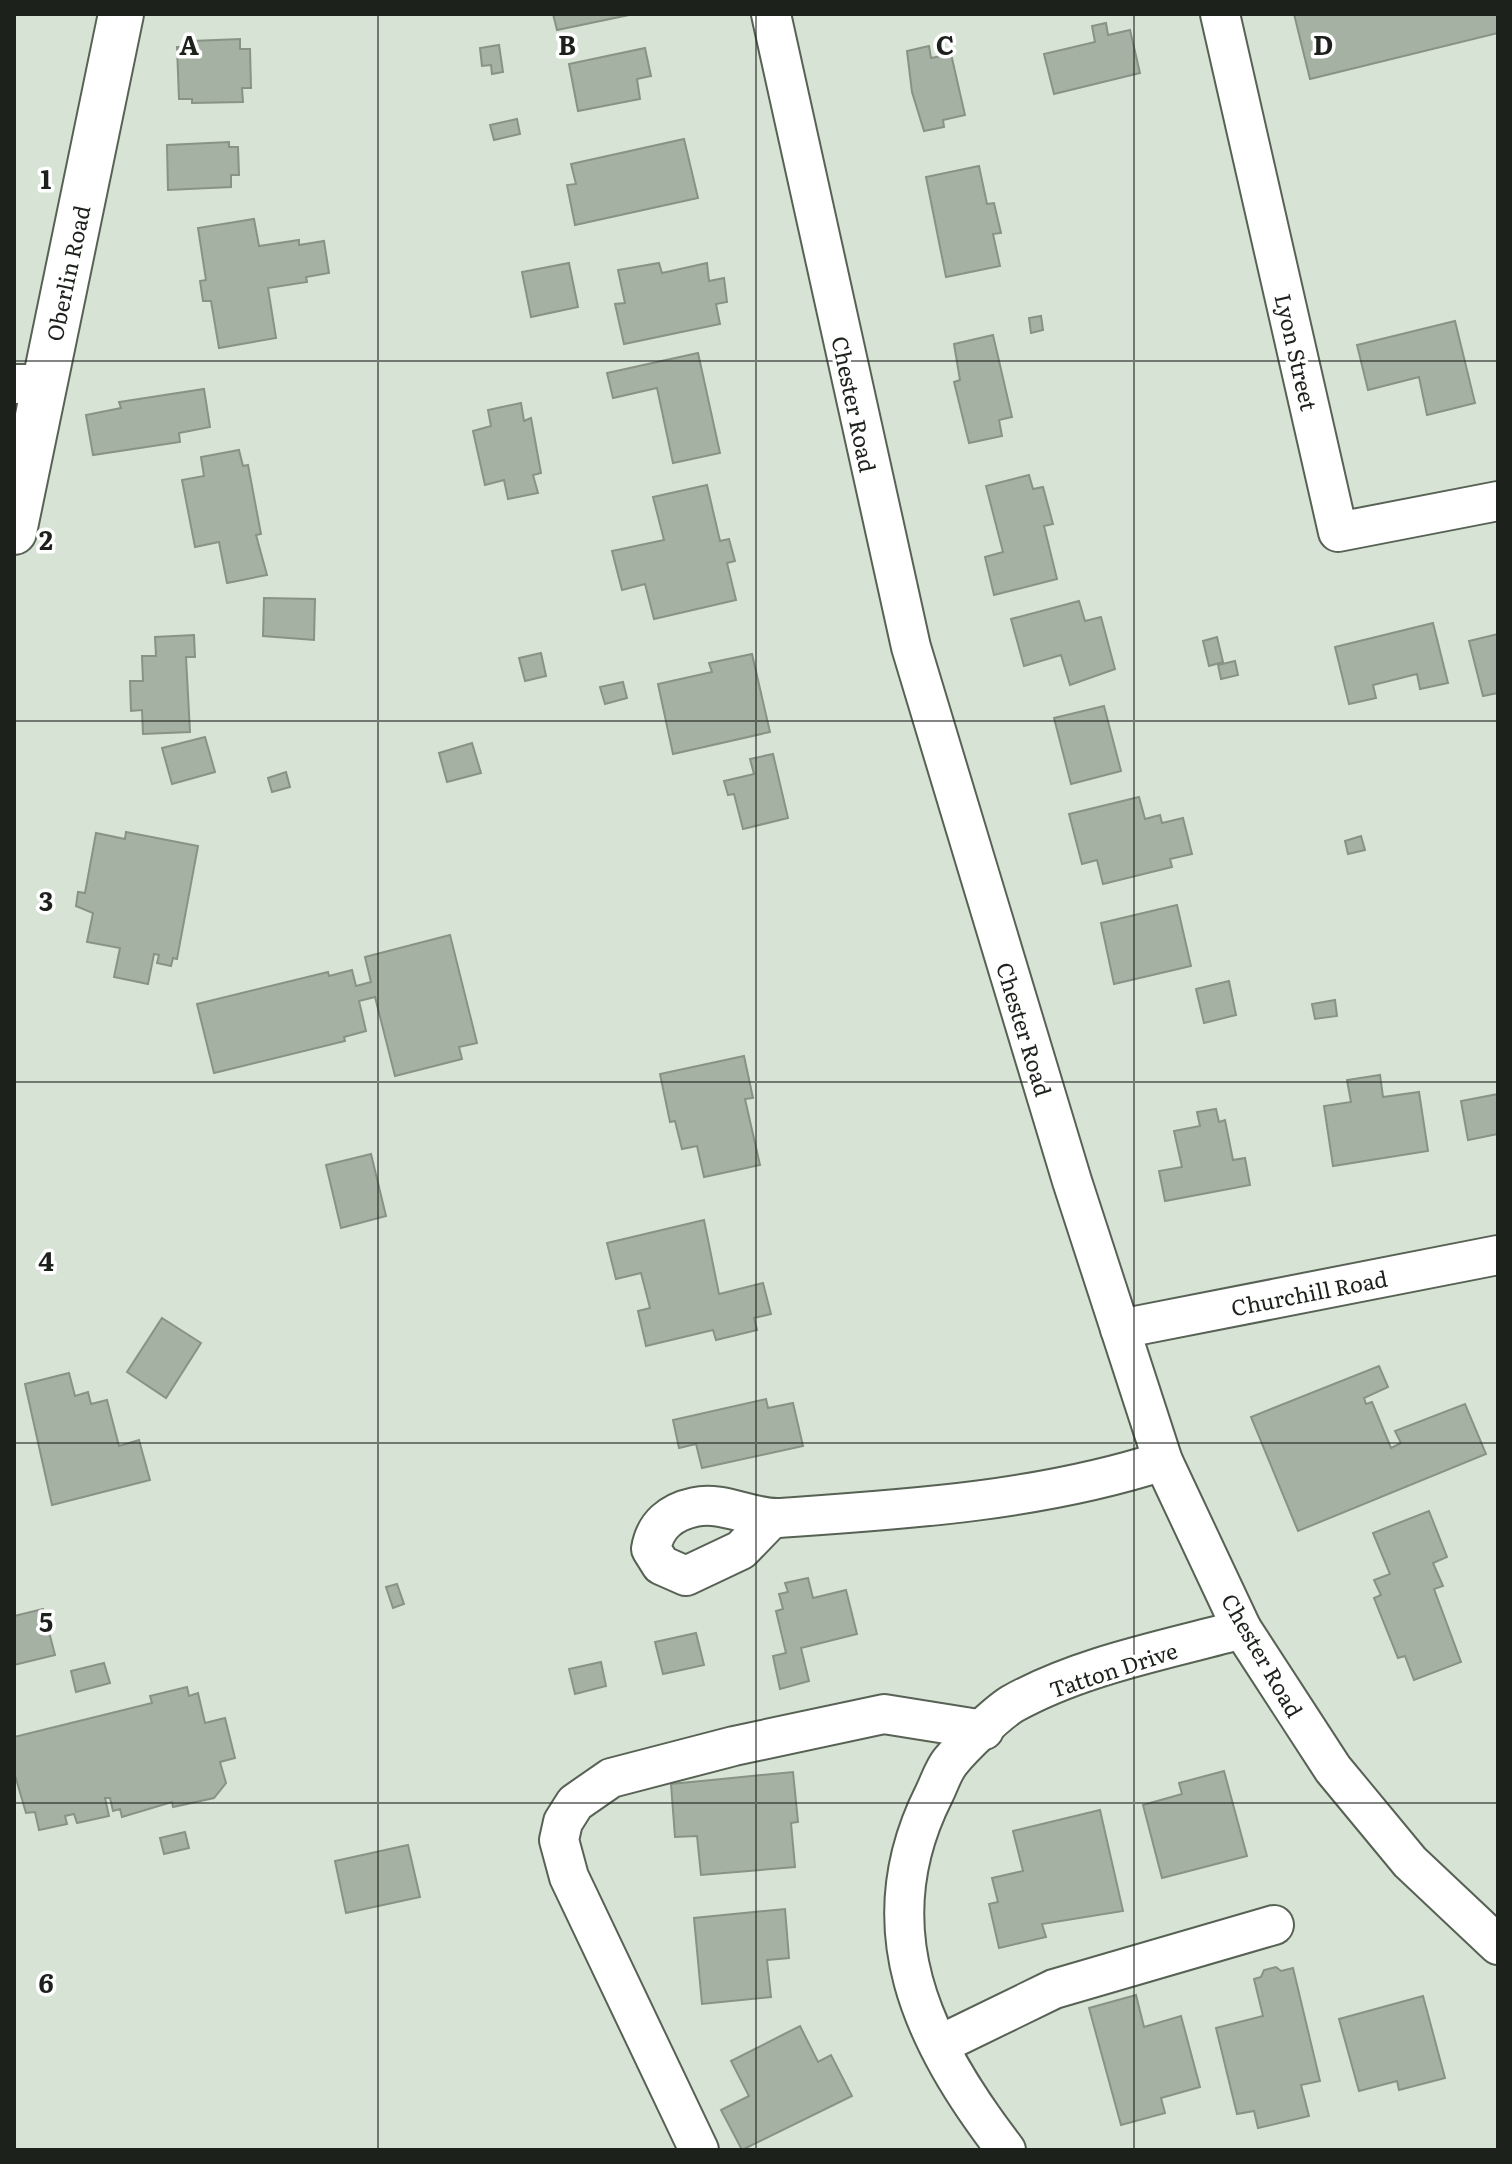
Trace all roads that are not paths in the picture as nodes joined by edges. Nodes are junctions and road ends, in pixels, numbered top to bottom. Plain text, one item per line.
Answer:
1 (121, 14) edge
2 (771, 14) edge
3 (1220, 14) edge
4 (29, 384) edge
5 (1498, 501) edge
6 (14, 532) edge
7 (1498, 1255) edge
8 (1120, 1329) junction
9 (1163, 1461) junction
10 (772, 1518) dead end
11 (1242, 1629) junction
12 (984, 1730) junction
13 (1274, 1925) dead end
14 (1498, 1945) edge
15 (939, 2045) junction
16 (699, 2150) edge
17 (1006, 2150) edge

1 - 4 main road, Oberlin Road
2 - 8 street, Chester Road
3 - 5 street, Lyon Street
4 - 6 main road, Oberlin Road
7 - 8 street, Churchill Road
8 - 9 street, Chester Road
9 - 10 street
9 - 11 street, Chester Road
11 - 12 street, Tatton Drive
11 - 14 street, Chester Road
12 - 15 street, Tatton Drive
12 - 16 street
13 - 15 street
15 - 17 street, Tatton Drive

